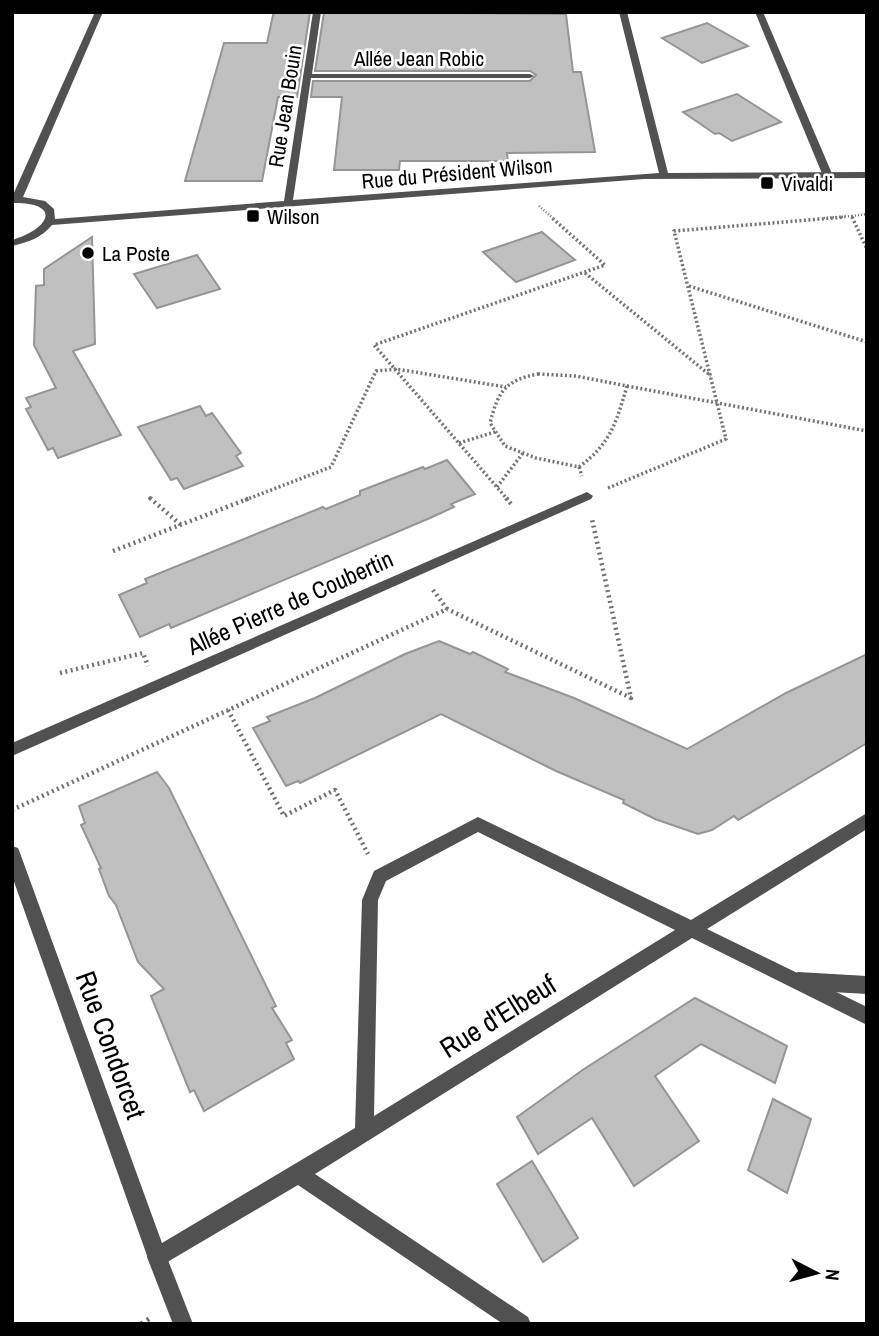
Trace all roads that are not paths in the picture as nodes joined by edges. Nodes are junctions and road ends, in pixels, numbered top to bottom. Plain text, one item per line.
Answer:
1 (99, 12) edge
2 (317, 12) edge
3 (623, 12) edge
4 (759, 12) edge
5 (307, 76) junction
6 (530, 76) dead end
7 (664, 176) junction
8 (828, 176) junction
9 (867, 176) edge
10 (15, 200) edge
11 (288, 204) junction
12 (51, 222) junction
13 (12, 243) edge
14 (587, 496) road end
15 (12, 750) edge
16 (867, 820) edge
17 (12, 853) edge
18 (691, 929) junction
19 (795, 981) junction
20 (867, 985) edge
21 (867, 1016) edge
22 (364, 1133) junction
23 (298, 1174) junction
24 (157, 1257) junction
25 (183, 1324) edge
26 (520, 1324) edge

1 - 10 street
2 - 5 street, Rue Jean Bouin
3 - 7 street
4 - 8 street
5 - 6 street, Allée Jean Robic
5 - 11 street, Rue Jean Bouin
7 - 8 street, Rue du Président Wilson
7 - 11 street, Rue du Président Wilson
8 - 9 street, Rue du Président Wilson
10 - 12 street
11 - 12 street, Rue du Président Wilson
12 - 13 street
14 - 15 street, Allée Pierre de Coubertin
16 - 18 street, Rue d'Elbeuf
17 - 24 street, Rue Condorcet
18 - 19 street
18 - 22 street, Rue d'Elbeuf
18 - 22 street
19 - 20 street
19 - 21 street
22 - 23 street, Rue d'Elbeuf
23 - 24 street, Rue d'Elbeuf
23 - 26 street
24 - 25 street, Rue Condorcet

